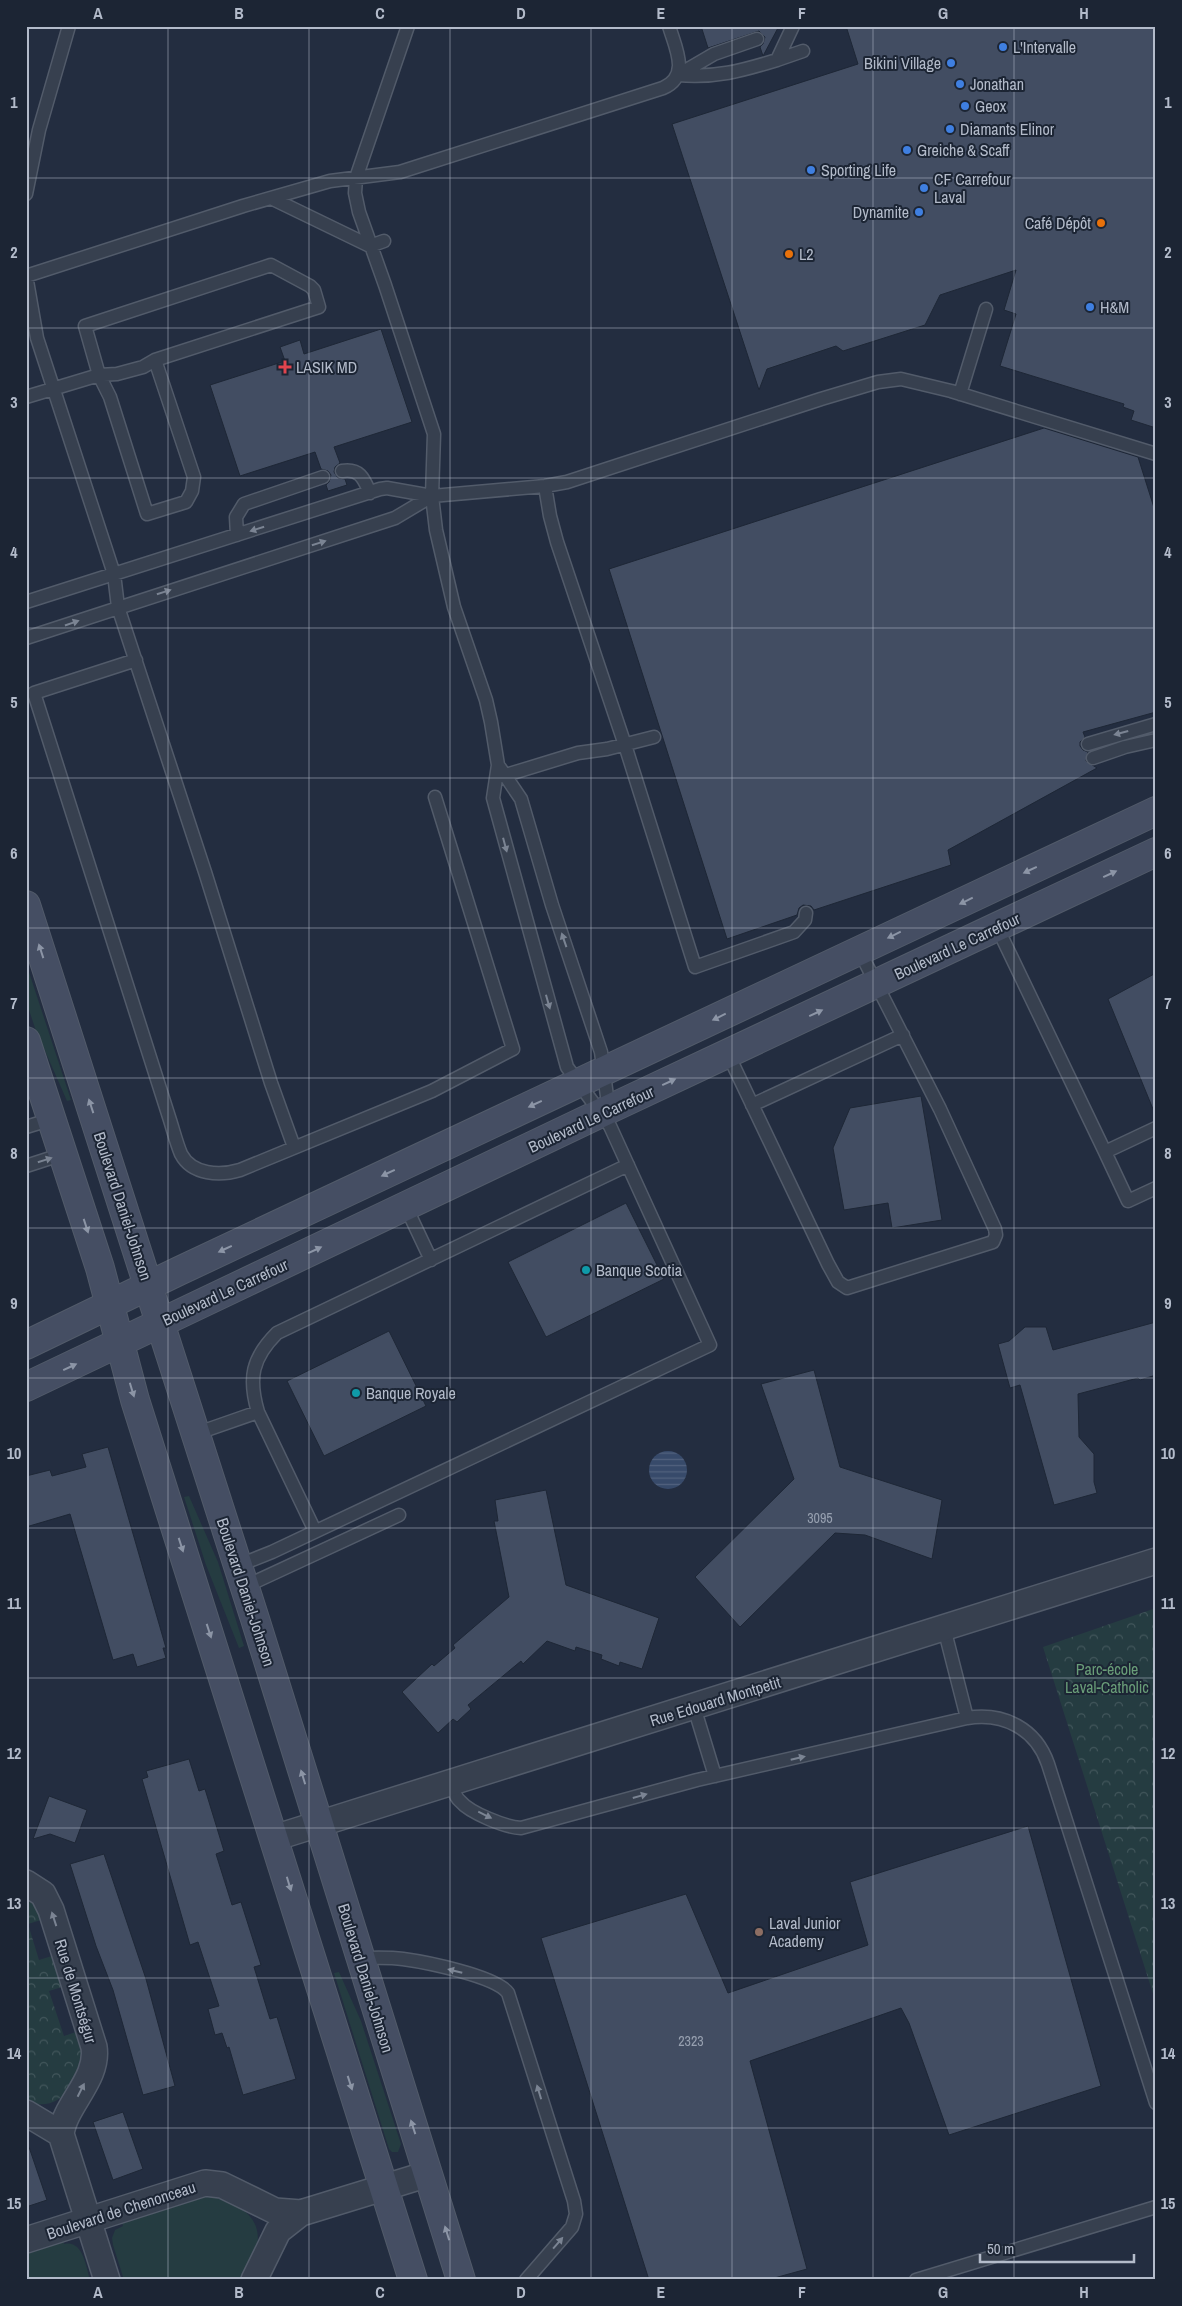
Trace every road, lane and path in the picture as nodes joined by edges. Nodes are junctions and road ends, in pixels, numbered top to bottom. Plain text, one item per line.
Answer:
1 (69, 26) edge
2 (408, 26) edge
3 (669, 26) edge
4 (793, 26) edge
5 (757, 39) dead end
6 (803, 51) dead end
7 (776, 60) junction
8 (678, 75) junction
9 (356, 178) junction
10 (26, 194) edge
11 (273, 199) junction
12 (384, 241) dead end
13 (370, 246) junction
14 (26, 276) edge
15 (986, 309) dead end
16 (155, 360) junction
17 (99, 375) junction
18 (53, 390) junction
19 (960, 394) junction
20 (26, 397) edge
21 (1156, 454) edge
22 (342, 471) dead end
23 (323, 477) dead end
24 (545, 486) junction
25 (370, 493) junction
26 (432, 496) junction
27 (237, 535) junction
28 (114, 574) junction
29 (26, 602) edge
30 (118, 607) junction
31 (26, 638) edge
32 (136, 660) junction
33 (1156, 724) edge
34 (654, 737) dead end
35 (1156, 740) edge
36 (1088, 744) dead end
37 (625, 745) junction
38 (1093, 758) dead end
39 (502, 770) junction
40 (435, 797) dead end
41 (1156, 811) edge
42 (1156, 852) edge
43 (26, 905) edge
44 (806, 913) dead end
45 (997, 928) junction
46 (860, 952) junction
47 (877, 984) junction
48 (903, 1035) junction
49 (26, 1042) edge
50 (728, 1054) junction
51 (604, 1071) junction
52 (578, 1083) junction
53 (752, 1105) junction
54 (606, 1116) junction
55 (39, 1123) edge
56 (1156, 1128) edge
57 (294, 1147) junction
58 (1105, 1152) junction
59 (63, 1154) junction
60 (628, 1165) junction
61 (26, 1166) edge
62 (1156, 1188) edge
63 (406, 1207) junction
64 (431, 1260) junction
65 (148, 1286) junction
66 (110, 1305) junction
67 (160, 1323) junction
68 (119, 1343) junction
69 (26, 1345) edge
70 (26, 1387) edge
71 (258, 1412) junction
72 (195, 1434) junction
73 (399, 1515) dead end
74 (315, 1532) junction
75 (1156, 1561) edge
76 (241, 1576) junction
77 (944, 1628) junction
78 (694, 1708) junction
79 (967, 1718) junction
80 (715, 1776) junction
81 (451, 1783) junction
82 (318, 1824) junction
83 (274, 1838) junction
84 (26, 1883) edge
85 (360, 1958) junction
86 (1156, 2103) edge
87 (26, 2113) edge
88 (60, 2134) junction
89 (428, 2174) junction
90 (384, 2188) junction
91 (1156, 2207) edge
92 (301, 2213) junction
93 (88, 2221) junction
94 (26, 2240) edge
95 (107, 2280) edge
96 (254, 2280) edge
97 (413, 2280) edge
98 (461, 2280) edge
99 (526, 2280) edge
100 (916, 2280) edge

1 - 10 lane
2 - 9 lane
3 - 8 lane
4 - 7 lane
5 - 8 lane
6 - 7 lane
7 - 8 lane
8 - 9 lane
9 - 11 lane
9 - 13 lane
11 - 13 lane
11 - 14 lane
12 - 13 lane
13 - 26 lane
14 - 18 lane
15 - 19 lane
16 - 17 lane
16 - 17 lane
16 - 17 lane
17 - 18 lane
18 - 20 lane
18 - 28 lane
19 - 21 lane
19 - 24 lane
22 - 25 lane
23 - 27 lane
24 - 26 lane
24 - 37 lane
25 - 26 lane
25 -> 27 lane
30 -> 26 lane
26 - 39 lane
27 - 28 lane
28 - 29 lane
28 - 30 lane
31 -> 30 lane
30 - 32 lane
32 - 57 lane
32 - 57 lane
33 -> 36 lane
34 - 37 lane
35 - 38 lane
37 - 39 lane
37 - 44 lane
51 -> 39 lane
39 -> 52 lane
40 - 57 lane
41 -> 46 street
45 -> 42 street, Boulevard Le Carrefour
65 -> 43 street, Boulevard Daniel-Johnson
45 - 47 street, Boulevard Le Carrefour
45 - 58 lane
46 - 47 lane
46 -> 51 street
47 - 48 lane
50 -> 47 street, Boulevard Le Carrefour
48 - 53 lane
48 - 53 lane
49 - 55 street
50 - 53 lane
54 -> 50 street, Boulevard Le Carrefour
51 - 52 street
51 - 54 lane
52 - 54 lane
52 -> 65 street
54 - 60 lane
54 - 63 street, Boulevard Le Carrefour
55 - 59 street
56 - 58 lane
58 - 62 lane
61 -> 59 lane
59 -> 66 street
60 - 64 lane
60 - 74 lane
63 - 64 lane
67 -> 63 street, Boulevard Le Carrefour
64 - 71 lane
65 - 66 street
65 - 67 street, Boulevard Daniel-Johnson
66 - 68 street
66 - 69 street
67 - 68 street, Boulevard Le Carrefour
67 - 72 street, Boulevard Daniel-Johnson
70 -> 68 street, Boulevard Le Carrefour
68 -> 83 street
71 - 72 lane
71 - 74 lane
72 - 76 street, Boulevard Daniel-Johnson
73 - 76 lane
74 - 76 lane
75 - 77 street, Rue Edouard Montpetit
82 -> 76 street, Boulevard Daniel-Johnson
77 - 78 street, Rue Edouard Montpetit
77 - 79 lane
78 - 80 lane
78 - 81 street, Rue Edouard Montpetit
80 -> 79 lane
79 - 86 lane
81 -> 80 lane
81 - 82 street, Rue Edouard Montpetit
82 - 83 street, Rue Edouard Montpetit
82 - 85 street, Boulevard Daniel-Johnson
83 -> 90 street
88 -> 84 street, Rue de Montségur
89 -> 85 street, Boulevard Daniel-Johnson
99 -> 85 lane
87 - 88 street
88 - 93 street
89 - 90 street, Boulevard de Chenonceau
98 -> 89 street, Boulevard Daniel-Johnson
90 - 92 street, Boulevard de Chenonceau
90 - 97 street
91 - 100 lane
92 - 93 street, Boulevard de Chenonceau
92 - 96 street, Boulevard de Chenonceau
93 - 94 street, Boulevard de Chenonceau
93 - 95 street

